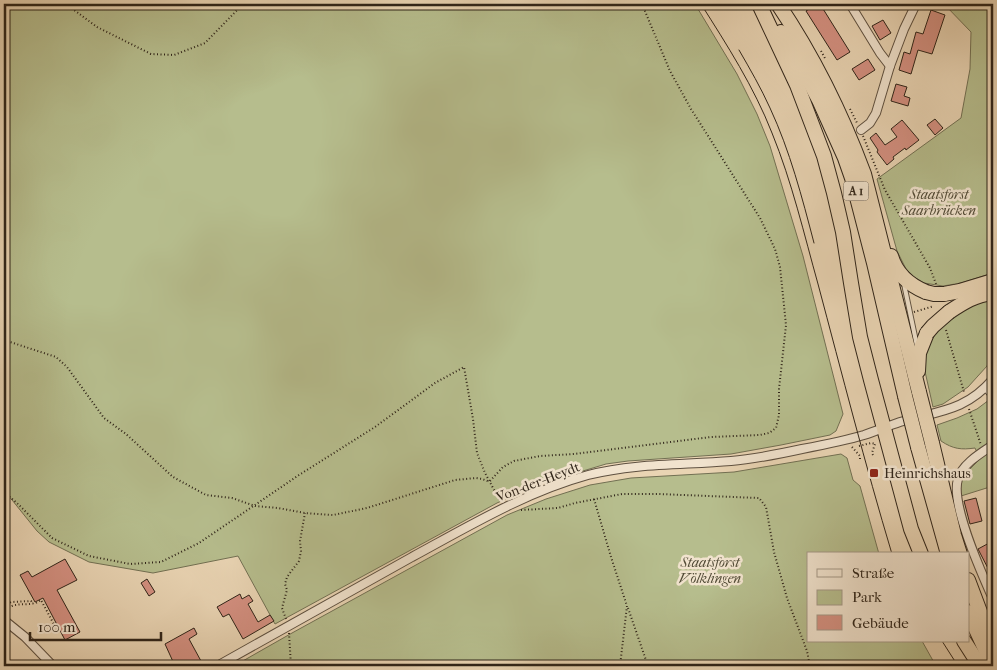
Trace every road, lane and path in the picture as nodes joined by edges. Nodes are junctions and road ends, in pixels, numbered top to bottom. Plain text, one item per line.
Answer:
1 (66, 4) edge
2 (242, 4) edge
3 (642, 4) edge
4 (761, 4) edge
5 (778, 4) edge
6 (850, 4) edge
7 (916, 4) edge
8 (890, 66) junction
9 (861, 130) joint
10 (874, 212) junction
11 (901, 274) junction
12 (993, 281) edge
13 (993, 293) edge
14 (939, 298) junction
15 (910, 313) junction
16 (945, 327) dead end
17 (4, 340) edge
18 (919, 353) junction
19 (993, 379) edge
20 (986, 387) junction
21 (912, 394) junction
22 (993, 395) edge
23 (967, 402) junction
24 (883, 428) junction
25 (875, 444) junction
26 (880, 444) dead end
27 (993, 445) edge
28 (983, 451) junction
29 (873, 455) dead end
30 (860, 459) dead end
31 (490, 482) junction
32 (4, 492) edge
33 (594, 499) junction
34 (255, 506) junction
35 (503, 508) junction
36 (520, 510) dead end
37 (304, 513) junction
38 (920, 552) edge
39 (947, 552) edge
40 (959, 552) edge
41 (970, 585) edge
42 (993, 599) edge
43 (35, 603) junction
44 (4, 606) edge
45 (628, 606) junction
46 (4, 615) edge
47 (970, 616) edge
48 (4, 620) edge
49 (288, 626) junction
50 (60, 630) dead end
51 (993, 641) edge
52 (965, 642) edge
53 (53, 666) edge
54 (217, 666) edge
55 (290, 666) edge
56 (620, 666) edge
57 (648, 666) edge
58 (810, 666) edge
59 (980, 666) edge
60 (993, 666) edge

1 - 2 path
3 - 31 path
4 - 21 highway, A 1
4 - 24 highway
5 - 10 highway, A 1
6 - 8 street
7 - 8 street
8 - 9 street
9 - 14 path
10 - 11 highway
10 - 21 highway, A 1
11 - 14 highway
11 - 15 lane
12 - 14 highway
13 - 14 highway
14 - 15 path
14 - 18 highway, bridge
15 - 18 lane
16 - 23 path
17 - 34 path
18 - 21 highway
19 - 20 street, Von-der-Heydt
20 - 22 street
20 - 23 street, Von-der-Heydt
21 - 39 highway, A 1, bridge
21 - 40 highway, A 1, bridge
23 - 24 street, Von-der-Heydt
23 - 28 path
24 - 35 street, Von-der-Heydt
24 - 38 highway
25 - 26 path
25 - 29 path
25 - 30 path
27 - 28 street
28 - 42 street
31 - 34 path
31 - 35 path
31 - 37 path
32 - 34 path
33 - 36 path
33 - 45 path
33 - 58 path
34 - 37 path
35 - 49 street, Von-der-Heydt
37 - 49 path
41 - 51 highway
43 - 44 path
43 - 46 path
43 - 50 path
45 - 56 path
45 - 57 path
47 - 60 highway
48 - 53 street
49 - 54 street, Von-der-Heydt
49 - 55 path
52 - 59 highway

